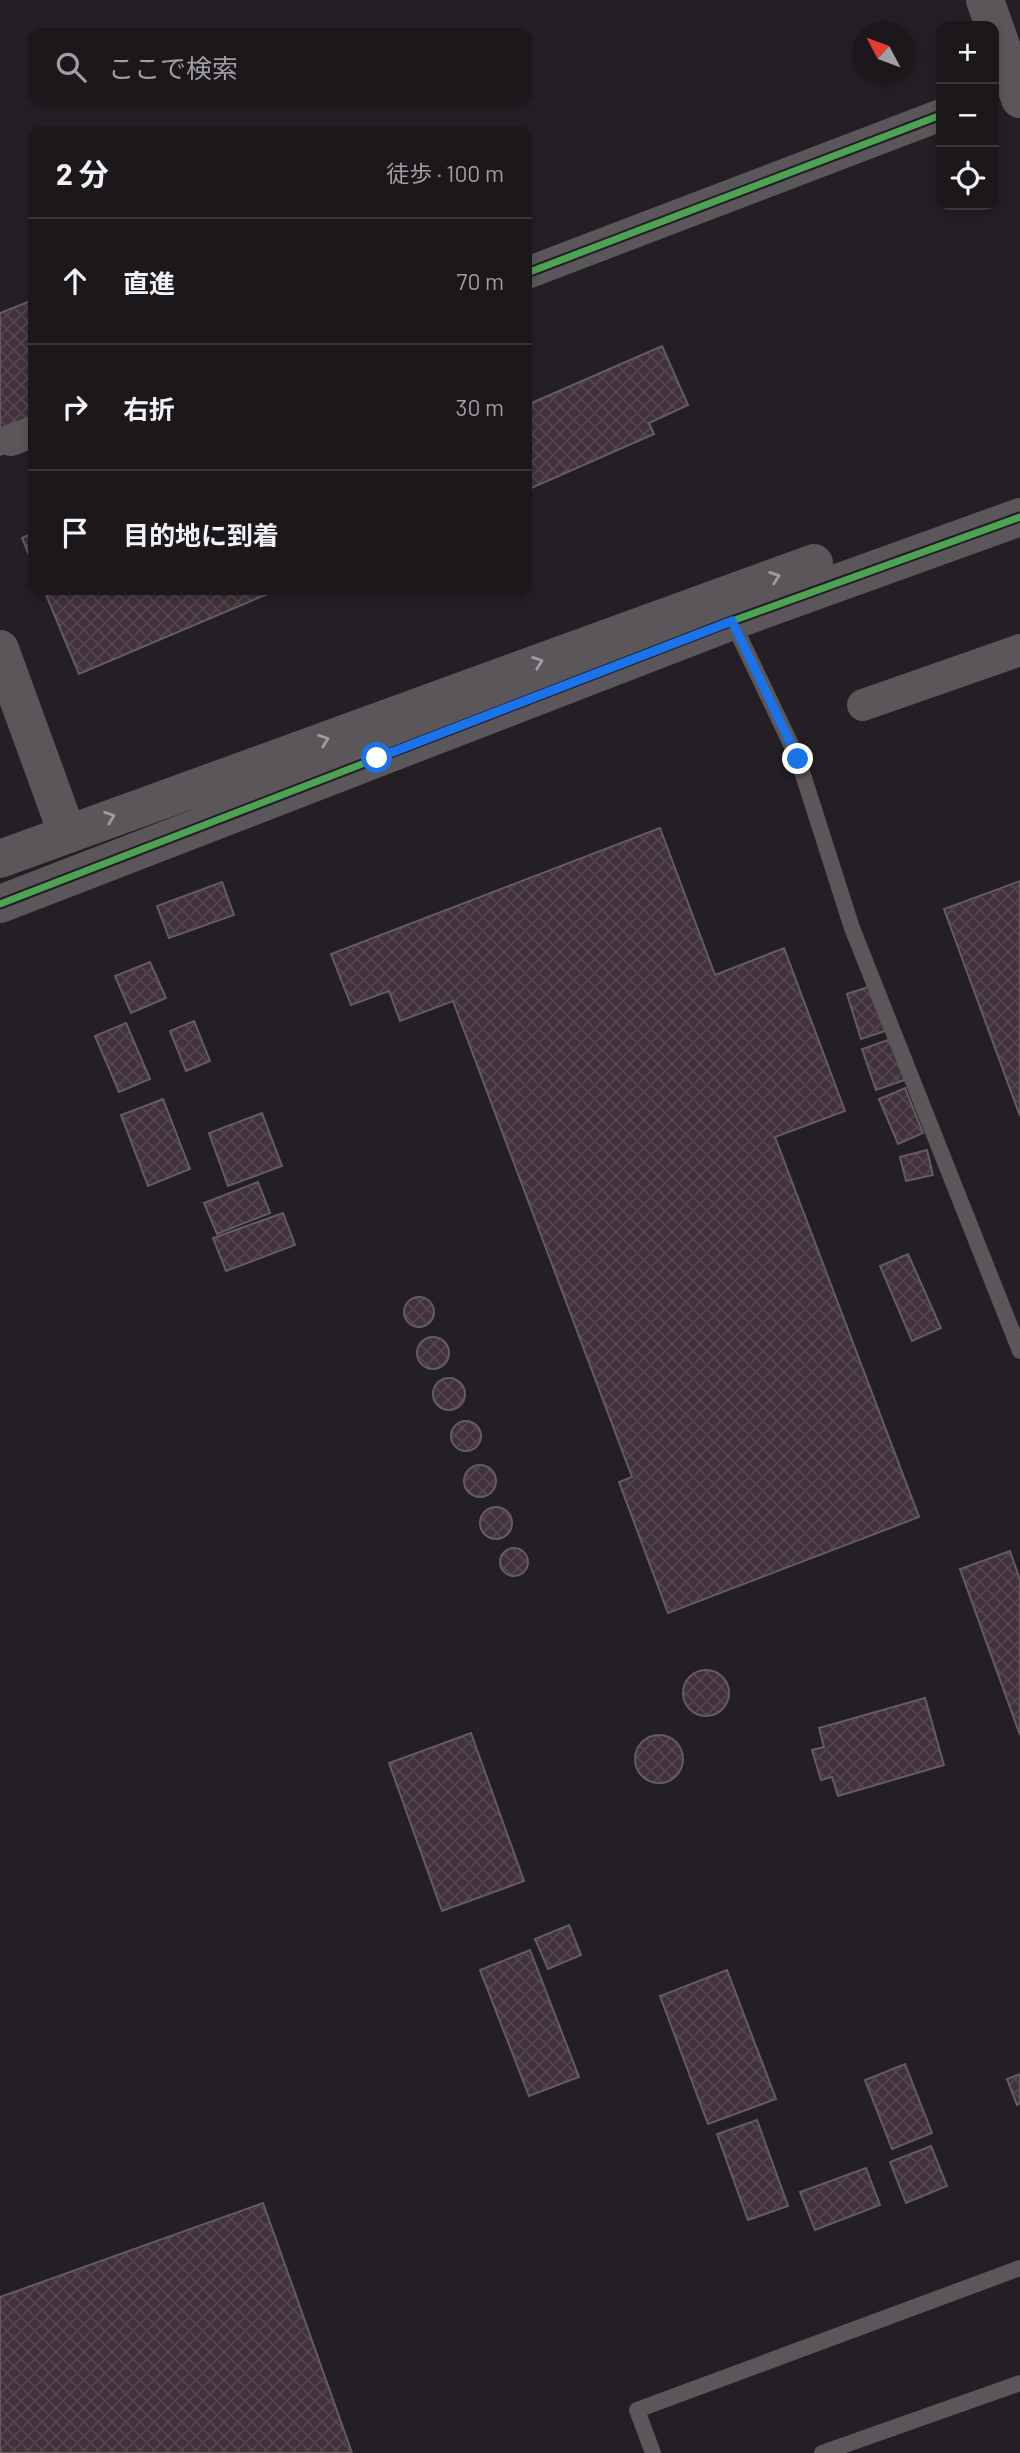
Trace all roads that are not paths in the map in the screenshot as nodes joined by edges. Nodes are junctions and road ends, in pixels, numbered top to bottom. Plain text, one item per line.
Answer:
1 (985, 0) edge
2 (1010, 93) edge
3 (936, 117) edge
4 (532, 271) edge
5 (1020, 491) edge
6 (1020, 517) edge
7 (727, 608) junction
8 (0, 649) edge
9 (1020, 650) edge
10 (863, 705) dead end
11 (67, 833) junction
12 (0, 859) edge
13 (0, 904) edge
14 (1016, 1326) edge
15 (1020, 1351) edge
16 (1020, 2268) edge
17 (1020, 2383) edge
18 (653, 2453) edge
19 (822, 2453) edge

1 - 2 street
3 - 4 street
7 -> 5 street
6 - 7 street
11 -> 7 street
7 - 13 street
7 - 14 lane
8 - 11 street
9 - 10 street
11 - 12 street
14 - 15 lane
16 - 18 lane
17 - 19 lane

